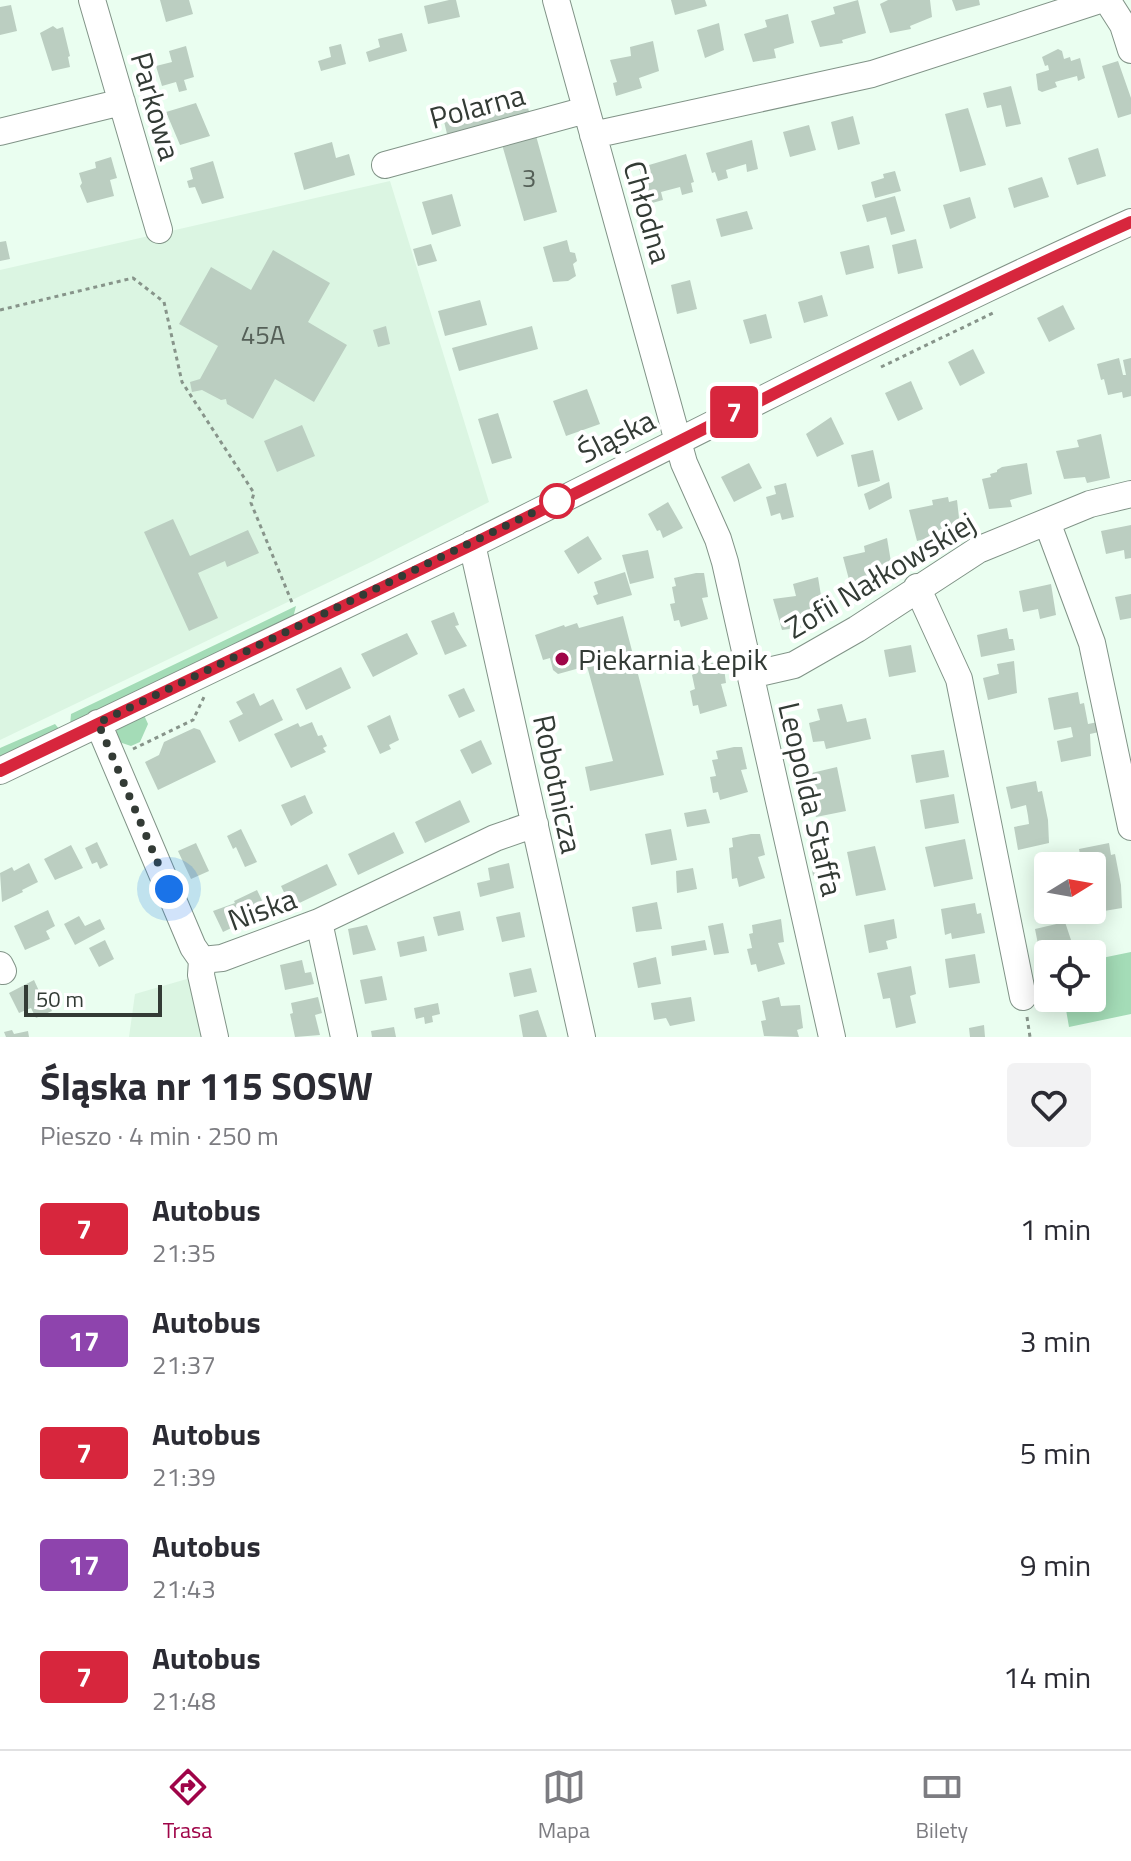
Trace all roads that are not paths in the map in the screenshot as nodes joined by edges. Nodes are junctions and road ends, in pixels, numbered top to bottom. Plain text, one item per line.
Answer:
1 (92, 0) edge
2 (556, 0) edge
3 (1100, 0) edge
4 (1107, 0) edge
5 (1131, 50) edge
6 (122, 102) junction
7 (590, 122) junction
8 (0, 132) edge
9 (385, 165) dead end
10 (1131, 222) edge
11 (159, 230) dead end
12 (678, 440) junction
13 (1131, 494) edge
14 (1047, 522) junction
15 (472, 544) junction
16 (917, 587) junction
17 (751, 675) junction
18 (98, 723) junction
19 (0, 771) edge
20 (535, 824) junction
21 (1131, 827) edge
22 (319, 922) junction
23 (202, 968) junction
24 (1023, 997) dead end
25 (215, 1037) edge
26 (344, 1037) edge
27 (582, 1037) edge
28 (832, 1037) edge

1 - 6 street, Parkowa
2 - 7 street, Chłodna
3 - 7 street, Polarna
4 - 5 street
6 - 8 street
6 - 11 street, Parkowa
7 - 9 street, Polarna
7 - 12 street, Chłodna
10 - 12 street, Śląska
12 - 15 street, Śląska
12 - 17 street, Leopolda Staffa
13 - 14 street, Zofii Nałkowskiej
14 - 16 street, Zofii Nałkowskiej
14 - 21 street
15 - 18 street, Śląska
15 - 20 street, Robotnicza
16 - 17 street, Zofii Nałkowskiej
16 - 24 street
17 - 28 street, Leopolda Staffa
18 - 19 street, Śląska
18 - 23 street, Niska
20 - 22 street, Niska
20 - 27 street, Robotnicza
22 - 23 street, Niska
22 - 26 street
23 - 25 street

